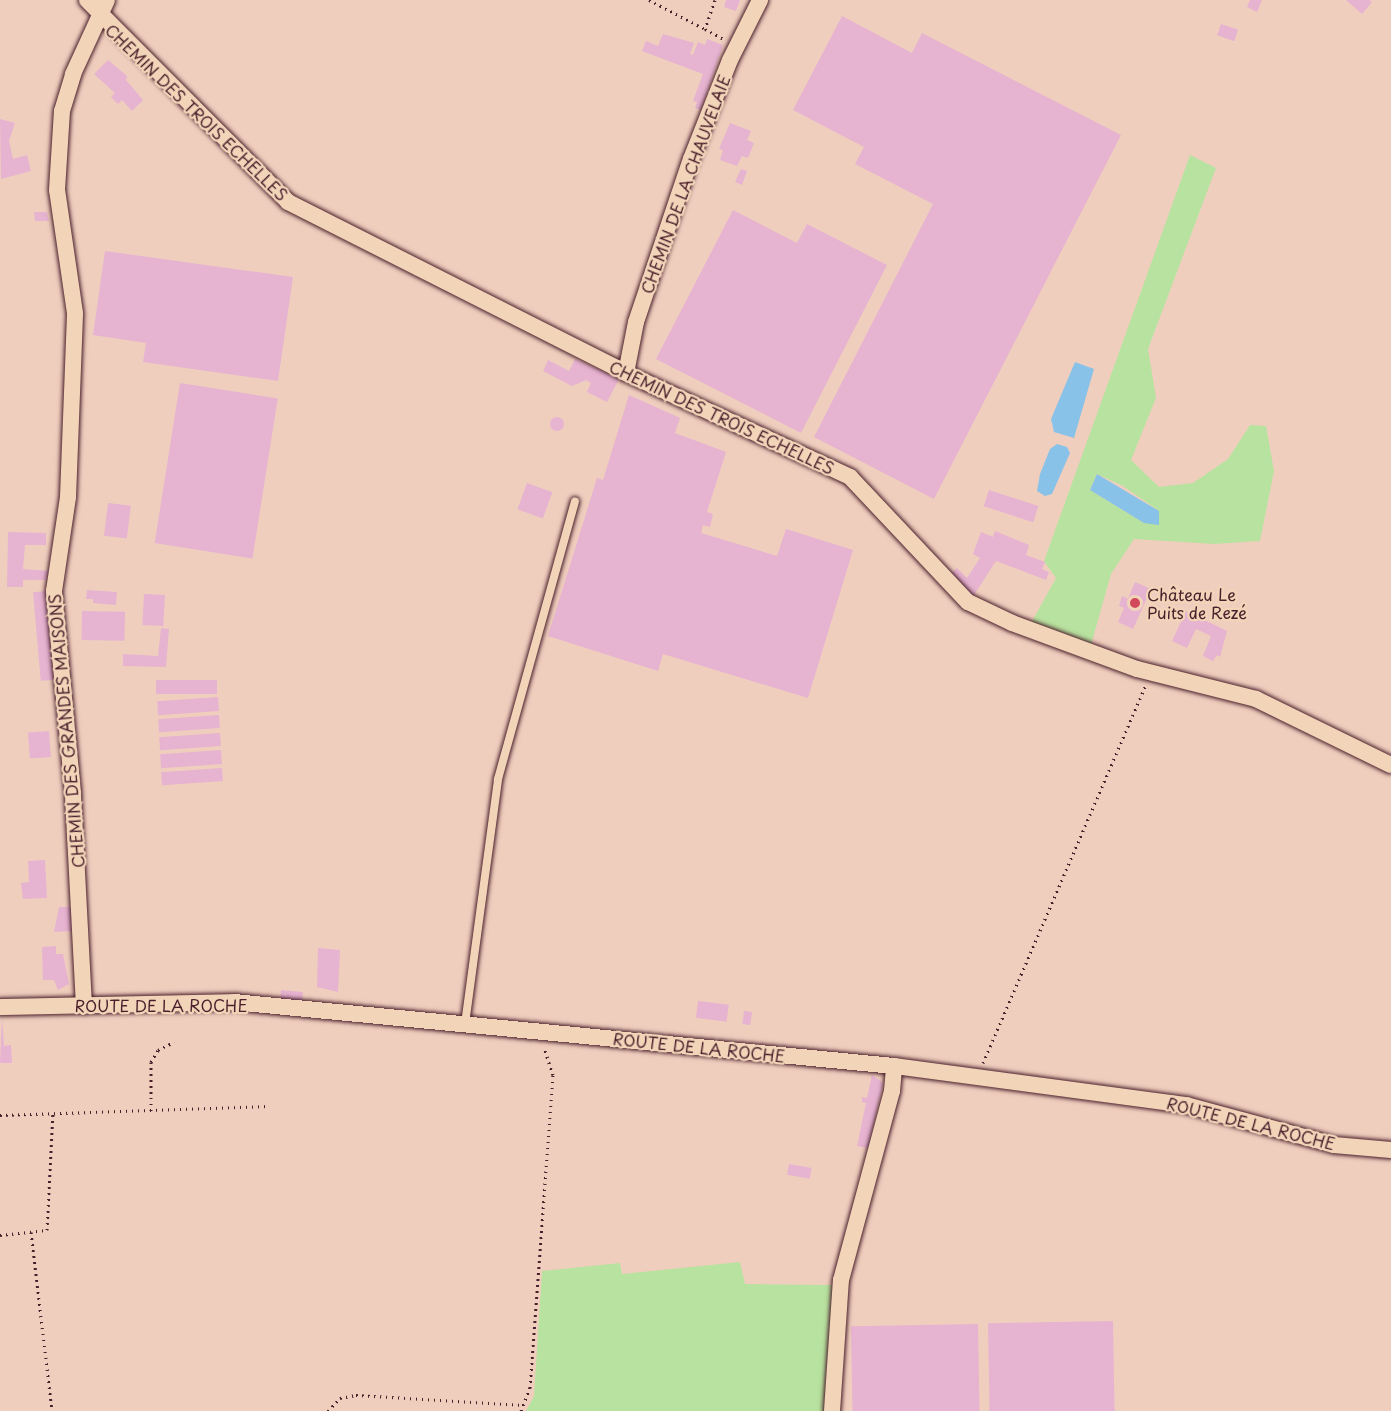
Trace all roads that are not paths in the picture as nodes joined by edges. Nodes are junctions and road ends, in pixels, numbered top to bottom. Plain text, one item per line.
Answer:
1 (87, 0) edge
2 (107, 0) edge
3 (760, 0) edge
4 (99, 16) junction
5 (626, 373) junction
6 (575, 501) dead end
7 (1391, 765) edge
8 (84, 1006) junction
9 (0, 1007) edge
10 (465, 1024) junction
11 (894, 1066) junction
12 (1391, 1150) edge
13 (832, 1411) edge

1 - 4 street, CHEMIN DES TROIS ECHELLES
2 - 4 street, CHEMIN DES GRANDES MAISONS
3 - 5 street, CHEMIN DE LA CHAUVELAIE
4 - 5 street, CHEMIN DES TROIS ECHELLES
4 - 8 street, CHEMIN DES GRANDES MAISONS
5 - 7 street, CHEMIN DES TROIS ECHELLES
6 - 10 lane
8 - 9 street, ROUTE DE LA ROCHE
8 - 10 street, ROUTE DE LA ROCHE
10 - 11 street, ROUTE DE LA ROCHE
11 - 12 street, ROUTE DE LA ROCHE
11 - 13 street

